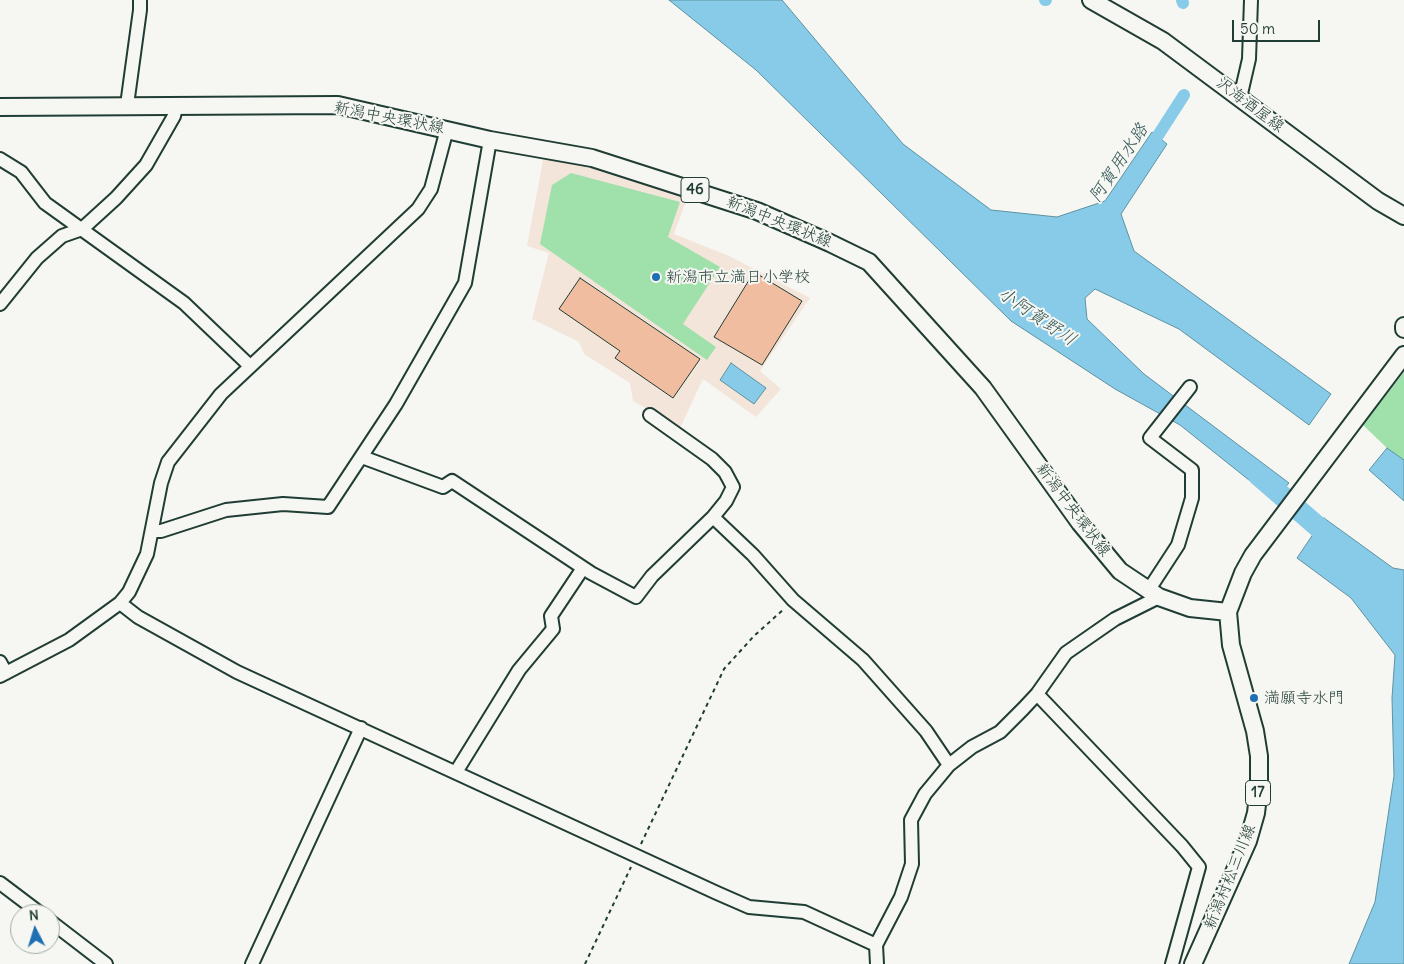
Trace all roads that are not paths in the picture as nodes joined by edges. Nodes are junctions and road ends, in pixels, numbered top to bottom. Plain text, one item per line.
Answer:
1 (140, 0) edge
2 (1091, 0) edge
3 (1251, 0) edge
4 (1240, 98) junction
5 (127, 105) junction
6 (176, 106) junction
7 (0, 107) edge
8 (447, 129) junction
9 (490, 140) junction
10 (0, 159) edge
11 (1404, 216) edge
12 (82, 229) junction
13 (0, 304) edge
14 (1404, 355) edge
15 (250, 366) junction
16 (1190, 388) dead end
17 (650, 415) dead end
18 (362, 457) junction
19 (713, 517) junction
20 (152, 531) junction
21 (583, 568) junction
22 (1153, 594) junction
23 (120, 602) junction
24 (1228, 612) junction
25 (2, 670) edge
26 (1037, 694) junction
27 (361, 728) junction
28 (948, 765) junction
29 (456, 772) junction
30 (0, 883) edge
31 (28, 904) edge
32 (60, 929) edge
33 (876, 945) junction
34 (106, 964) edge
35 (252, 964) edge
36 (877, 964) edge
37 (1172, 964) edge
38 (1193, 964) edge

1 - 5 street
2 - 4 main road, 沢海酒屋線
3 - 4 street
4 - 11 main road, 沢海酒屋線
5 - 6 main road, 新潟中央環状線 / 46
5 - 7 main road, 新潟中央環状線 / 46
6 - 8 main road, 新潟中央環状線 / 46
6 - 12 street
8 - 9 main road, 新潟中央環状線 / 46
8 - 15 street
9 - 18 street
9 - 22 main road, 新潟中央環状線 / 46
10 - 12 street
12 - 13 street
12 - 15 street
14 - 24 main road, 17
15 - 20 street
16 - 22 street
17 - 19 street
18 - 20 street
18 - 21 street
19 - 21 street
19 - 28 street
20 - 23 street
21 - 29 street
22 - 24 main road, 新潟中央環状線 / 46
22 - 26 street
23 - 25 street
23 - 27 street
24 - 38 main road, 新潟村松三川線 / 17
26 - 28 street
26 - 37 street
27 - 29 street
27 - 35 street
28 - 33 street
29 - 33 street
30 - 31 street
32 - 34 street
33 - 36 street

